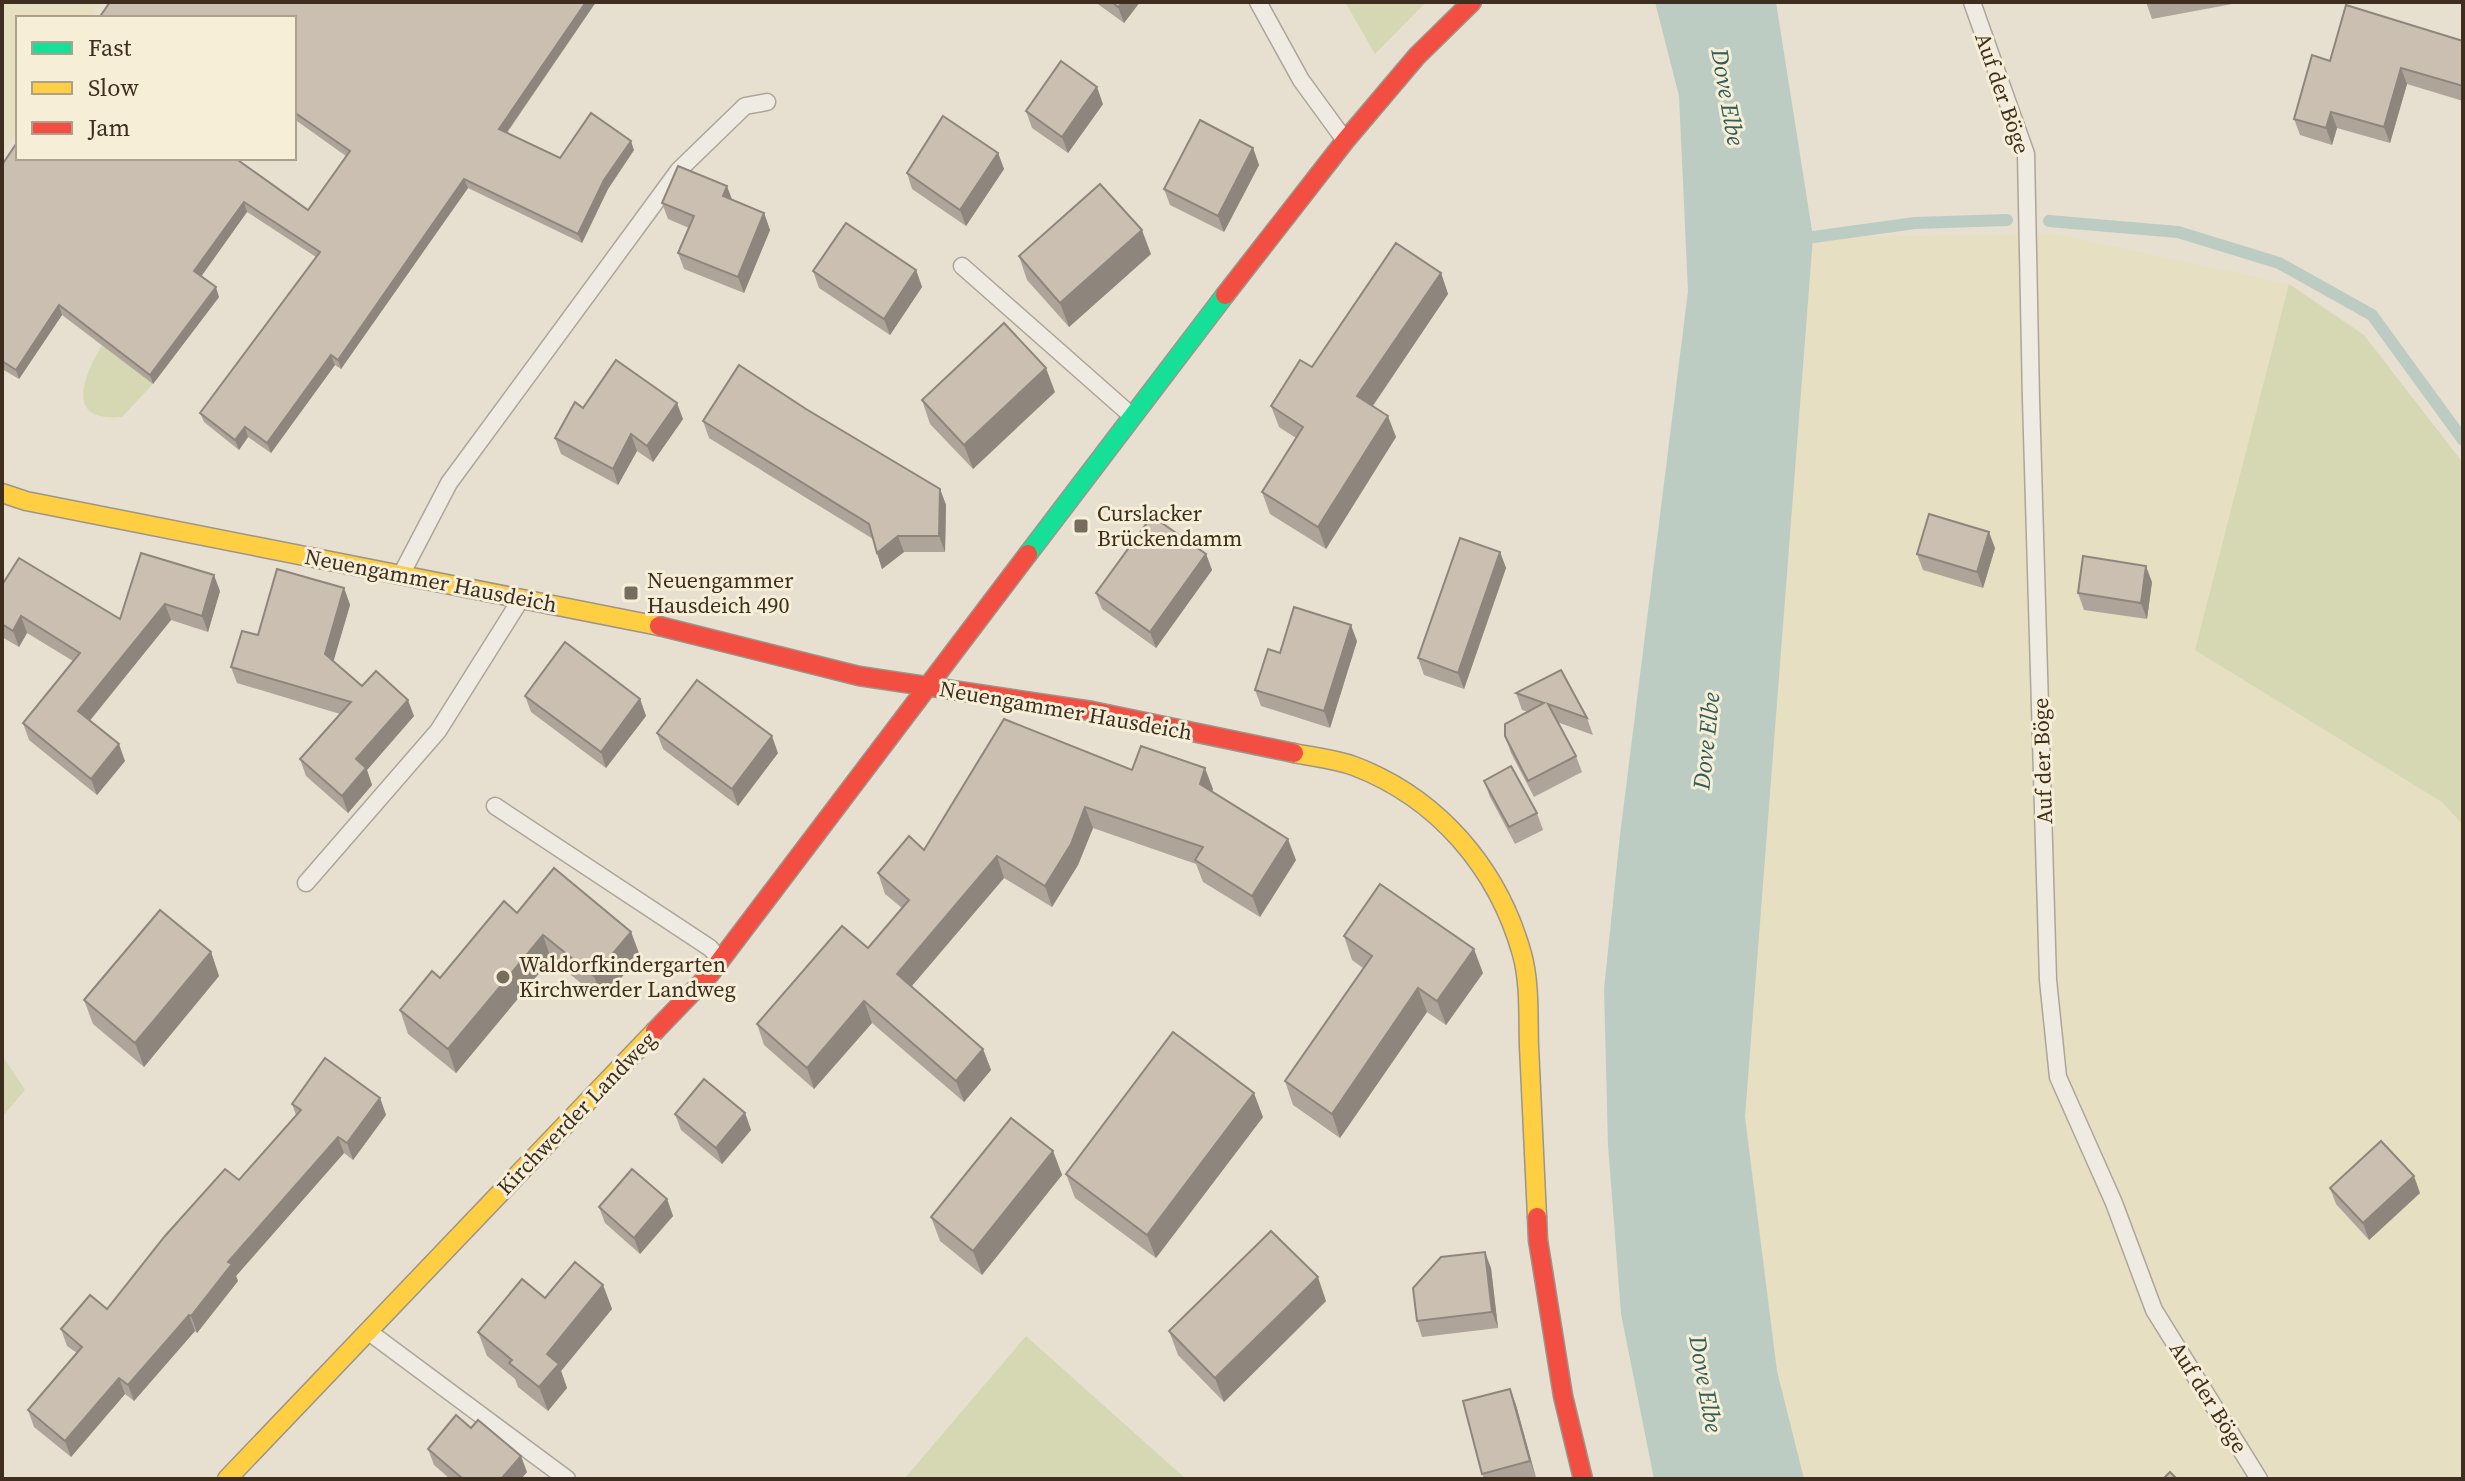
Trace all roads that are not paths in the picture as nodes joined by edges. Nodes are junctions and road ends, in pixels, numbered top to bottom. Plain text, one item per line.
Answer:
1 (1258, 2) edge
2 (1472, 2) edge
3 (1972, 2) edge
4 (767, 102) dead end
5 (1345, 141) junction
6 (962, 266) dead end
7 (1133, 417) junction
8 (2, 493) edge
9 (401, 574) junction
10 (522, 598) junction
11 (928, 687) junction
12 (495, 806) dead end
13 (306, 883) dead end
14 (721, 959) junction
15 (368, 1331) junction
16 (227, 1479) edge
17 (567, 1479) edge
18 (1583, 1479) edge
19 (2259, 1479) edge

1 - 5 lane
2 - 5 street
3 - 19 lane, Auf der Böge
4 - 9 lane
5 - 7 street
6 - 7 lane
7 - 11 street
8 - 9 street, Neuengammer Hausdeich
9 - 10 street, Neuengammer Hausdeich
10 - 11 street, Neuengammer Hausdeich
10 - 13 lane
11 - 14 street, Kirchwerder Landweg
11 - 18 street, Neuengammer Hausdeich
12 - 14 lane
14 - 15 street, Kirchwerder Landweg
15 - 16 street, Kirchwerder Landweg
15 - 17 lane

